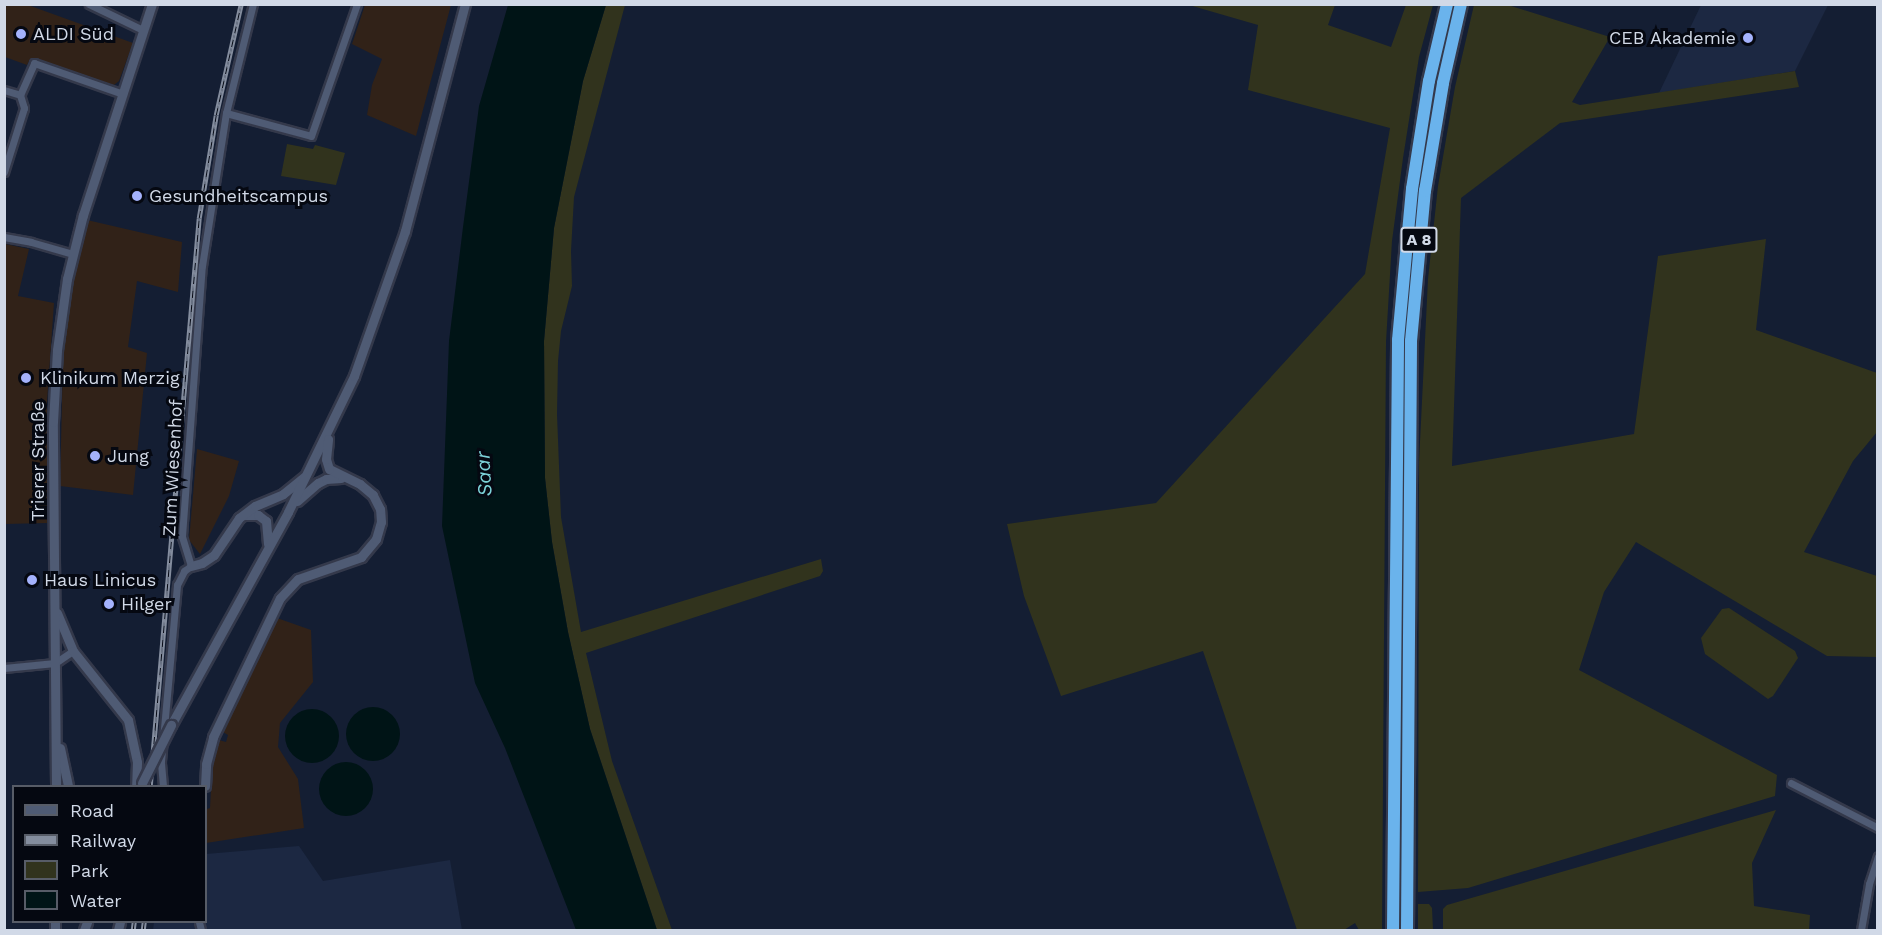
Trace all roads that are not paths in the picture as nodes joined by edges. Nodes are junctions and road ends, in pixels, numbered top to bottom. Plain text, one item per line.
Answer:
1 (89, 4) edge
2 (152, 4) edge
3 (253, 4) edge
4 (357, 4) edge
5 (465, 4) edge
6 (1447, 4) edge
7 (1461, 4) edge
8 (143, 30) junction
9 (4, 90) edge
10 (123, 94) junction
11 (20, 95) junction
12 (226, 113) junction
13 (4, 172) edge
14 (4, 237) edge
15 (73, 255) junction
16 (329, 431) junction
17 (308, 474) junction
18 (344, 478) junction
19 (288, 512) junction
20 (244, 515) junction
21 (268, 546) junction
22 (191, 566) junction
23 (54, 596) junction
24 (73, 651) junction
25 (55, 663) junction
26 (4, 668) edge
27 (56, 728) junction
28 (1791, 783) dead end
29 (56, 785) edge
30 (68, 785) edge
31 (139, 785) edge
32 (140, 785) edge
33 (163, 785) edge
34 (205, 785) edge
35 (1878, 828) edge
36 (1878, 856) edge
37 (1393, 925) edge
38 (1407, 925) edge
39 (1861, 930) edge

1 - 8 street
2 - 8 main road, Trierer Straße
3 - 12 street, Zum Wiesenhof
4 - 12 street
5 - 16 main road
6 - 37 highway, A 8
7 - 38 highway, A 8
8 - 10 main road, Trierer Straße
9 - 11 street
10 - 11 street
10 - 15 main road, Trierer Straße
11 - 13 street
12 - 22 street, Zum Wiesenhof
14 - 15 street
15 - 23 main road, Trierer Straße
16 - 17 main road
16 - 18 main road
17 - 19 main road
17 - 20 main road
18 - 19 main road
18 - 34 main road
19 - 21 main road
20 - 21 main road
20 - 22 main road
21 - 32 main road, bridge
22 - 33 street
23 - 24 main road, Trierer Straße
23 - 25 main road, Trierer Straße
24 - 25 street
24 - 31 main road, Trierer Straße
25 - 26 street
25 - 27 main road, Trierer Straße
27 - 29 main road, Trierer Straße
27 - 30 main road
28 - 35 street
36 - 39 street

